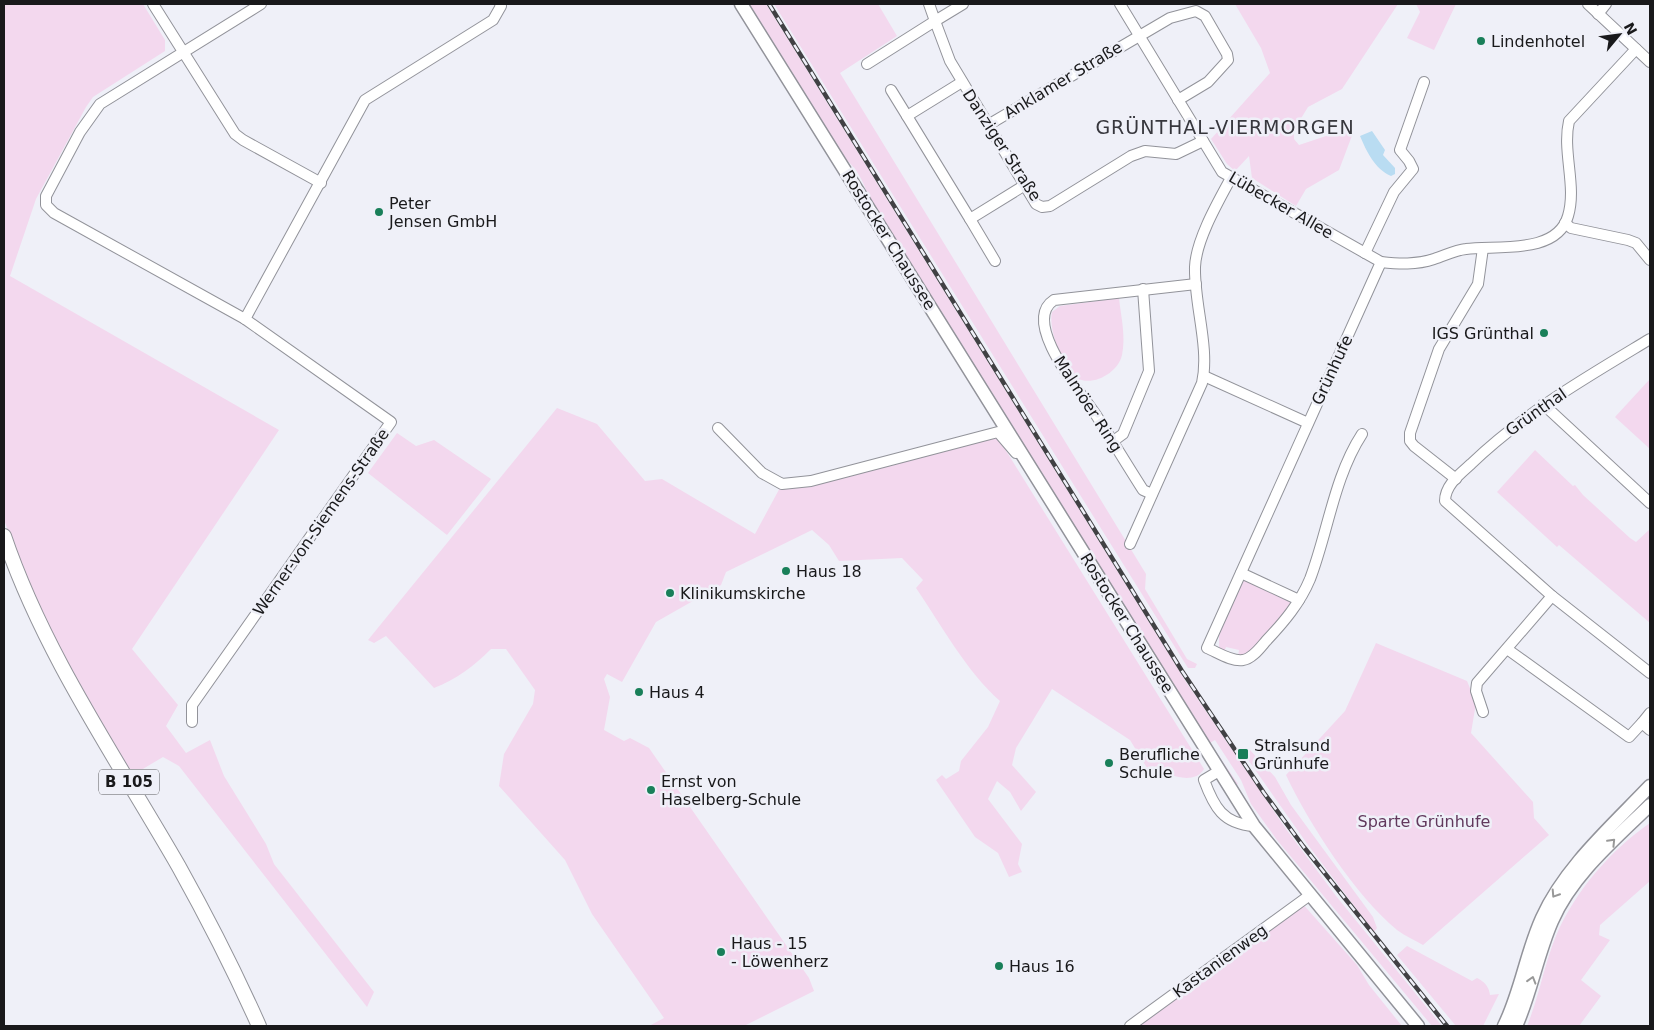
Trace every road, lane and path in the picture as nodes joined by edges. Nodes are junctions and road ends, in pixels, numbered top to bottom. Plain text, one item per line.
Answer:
1 (153, 4) edge
2 (261, 4) edge
3 (500, 4) edge
4 (741, 4) edge
5 (929, 4) edge
6 (963, 4) edge
7 (1120, 4) edge
8 (1588, 4) edge
9 (1606, 4) edge
10 (1598, 14) junction
11 (935, 21) junction
12 (1139, 35) junction
13 (1636, 49) junction
14 (183, 53) junction
15 (1650, 62) edge
16 (867, 64) dead end
17 (962, 82) junction
18 (1424, 82) dead end
19 (891, 90) dead end
20 (1178, 100) junction
21 (907, 116) junction
22 (988, 124) junction
23 (1203, 141) junction
24 (1231, 178) junction
25 (320, 183) junction
26 (1025, 185) junction
27 (970, 219) junction
28 (1565, 224) junction
29 (1483, 248) junction
30 (1365, 253) junction
31 (1650, 260) edge
32 (995, 261) dead end
33 (1381, 262) junction
34 (1196, 284) junction
35 (1143, 290) junction
36 (245, 319) junction
37 (1650, 339) edge
38 (1204, 376) junction
39 (1543, 404) junction
40 (1308, 423) junction
41 (718, 428) dead end
42 (1362, 434) dead end
43 (1112, 442) junction
44 (1036, 476) junction
45 (1456, 479) junction
46 (1152, 494) junction
47 (1650, 503) edge
48 (4, 536) edge
49 (1130, 544) dead end
50 (1241, 573) junction
51 (1552, 596) junction
52 (1299, 600) junction
53 (1507, 649) junction
54 (1650, 673) edge
55 (1483, 712) dead end
56 (1650, 713) edge
57 (192, 722) dead end
58 (1642, 722) junction
59 (1650, 730) edge
60 (1219, 771) junction
61 (1650, 786) edge
62 (1650, 805) edge
63 (1254, 826) junction
64 (1310, 896) junction
65 (259, 1026) edge
66 (1130, 1026) edge
67 (1418, 1026) edge
68 (1504, 1026) edge
69 (1516, 1026) edge

1 - 14 street
2 - 14 street
3 - 25 street
4 - 44 main road, Rostocker Chaussee
5 - 11 street, Danziger Straße
6 - 11 street
7 - 12 street, Lübecker Allee
8 - 10 street
9 - 10 street
10 - 13 street
11 - 16 street
11 - 17 street, Danziger Straße
12 - 20 street, Lübecker Allee
12 - 20 street, Anklamer Straße
12 - 22 street, Anklamer Straße
13 - 15 street
13 - 28 street
14 - 25 street
14 - 36 street, Werner-von-Siemens-Straße
17 - 21 street
17 - 22 street, Danziger Straße
18 - 30 street
19 - 21 street
20 - 23 street, Lübecker Allee
21 - 27 street
22 - 26 street, Danziger Straße
23 - 24 street, Lübecker Allee
23 - 26 street, Danziger Straße
24 - 30 street, Lübecker Allee
24 - 34 street
25 - 36 street
26 - 27 street
27 - 32 street
28 - 29 street
28 - 31 street
29 - 33 street
29 - 45 street
30 - 33 street, Lübecker Allee
33 - 40 street, Grünhufe
34 - 35 street, Malmöer Ring
34 - 38 street
35 - 43 street
35 - 43 street, Malmöer Ring
36 - 57 street, Werner-von-Siemens-Straße
37 - 39 street, Grünthal
38 - 40 street
38 - 46 street
39 - 45 street, Grünthal
39 - 47 street
40 - 50 street, Grünhufe
41 - 44 street, Rostocker Chaussee
42 - 52 street, Grünhufe
43 - 46 street, Malmöer Ring
44 - 60 main road, Rostocker Chaussee
45 - 51 street, Grünthal
46 - 49 street
48 - 65 highway, B 105
50 - 52 street
50 - 52 street, Grünhufe
51 - 53 street
51 - 54 street
53 - 55 street
53 - 58 street
56 - 58 street
58 - 59 street
60 - 63 main road, Rostocker Chaussee
60 - 63 street
61 -> 68 main road
69 -> 62 main road
63 - 64 main road, Rostocker Chaussee
64 - 66 street, Kastanienweg
64 - 67 main road, Rostocker Chaussee

